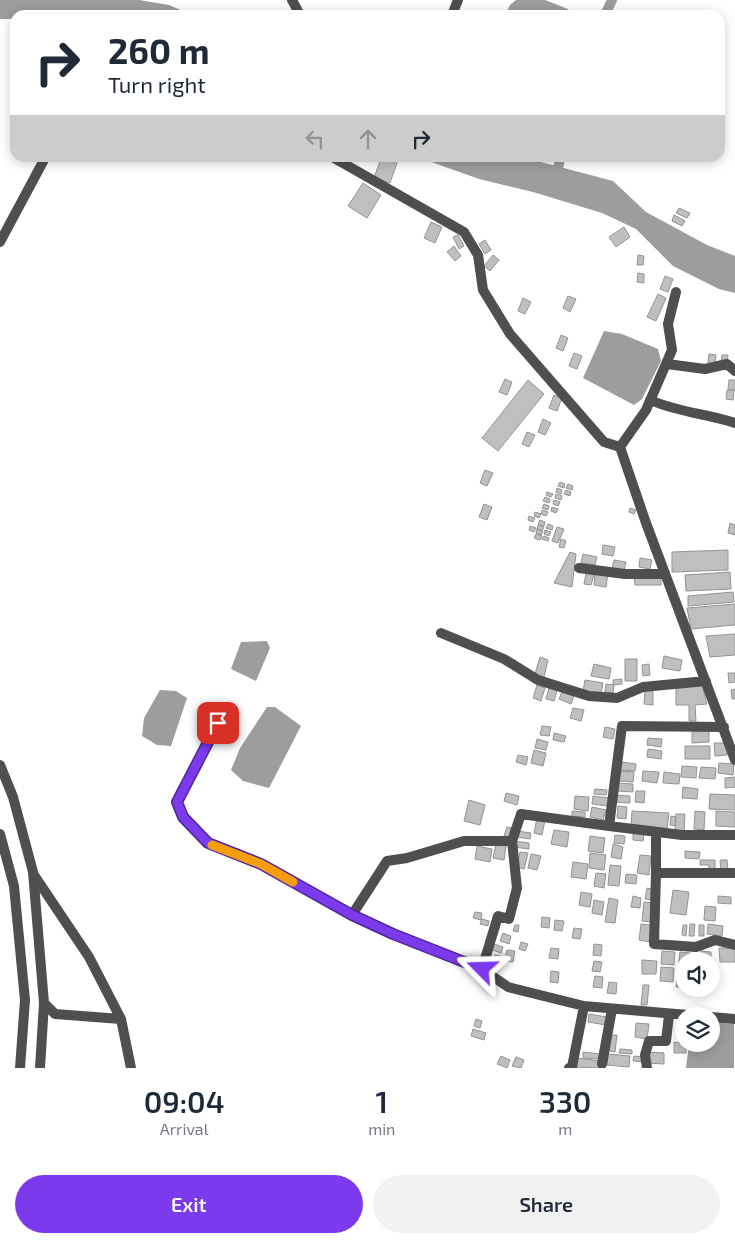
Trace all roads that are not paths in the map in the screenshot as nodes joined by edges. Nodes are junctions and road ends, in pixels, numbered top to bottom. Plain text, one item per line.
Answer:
1 (43, 162) edge
2 (341, 162) edge
3 (0, 242) edge
4 (676, 292) dead end
5 (667, 364) junction
6 (735, 371) edge
7 (650, 400) junction
8 (735, 423) edge
9 (620, 447) junction
10 (578, 568) dead end
11 (665, 574) junction
12 (441, 634) dead end
13 (706, 681) junction
14 (218, 723) dead end
15 (724, 727) junction
16 (734, 754) edge
17 (0, 766) edge
18 (609, 826) junction
19 (656, 832) junction
20 (0, 834) edge
21 (735, 835) edge
22 (512, 841) junction
23 (33, 872) junction
24 (656, 873) junction
25 (735, 873) edge
26 (352, 915) junction
27 (735, 945) edge
28 (482, 969) junction
29 (44, 1004) junction
30 (584, 1006) junction
31 (612, 1009) junction
32 (668, 1015) junction
33 (675, 1015) edge
34 (720, 1018) edge
35 (121, 1019) junction
36 (735, 1020) edge
37 (602, 1064) dead end
38 (20, 1068) edge
39 (40, 1068) edge
40 (132, 1068) edge
41 (568, 1068) edge
42 (647, 1068) edge

1 - 3 street
2 - 9 street
4 - 5 street
5 - 6 street
5 - 7 street
7 - 8 street
7 - 9 street
9 - 11 street
10 - 11 street
11 - 13 street
12 - 13 street
13 - 15 street
14 - 26 street
15 - 16 street
15 - 18 street
17 - 23 street
18 - 19 street
18 - 22 street
19 - 21 street
19 - 24 street
20 - 38 street
22 - 26 street
22 - 28 street
23 - 29 street
23 - 35 street
24 - 25 street
24 - 27 street
26 - 28 street
28 - 30 street
29 - 35 street
29 - 39 street
30 - 31 street
30 - 41 street
31 - 32 street
31 - 37 street
32 - 33 street
32 - 42 street
34 - 36 street
35 - 40 street

